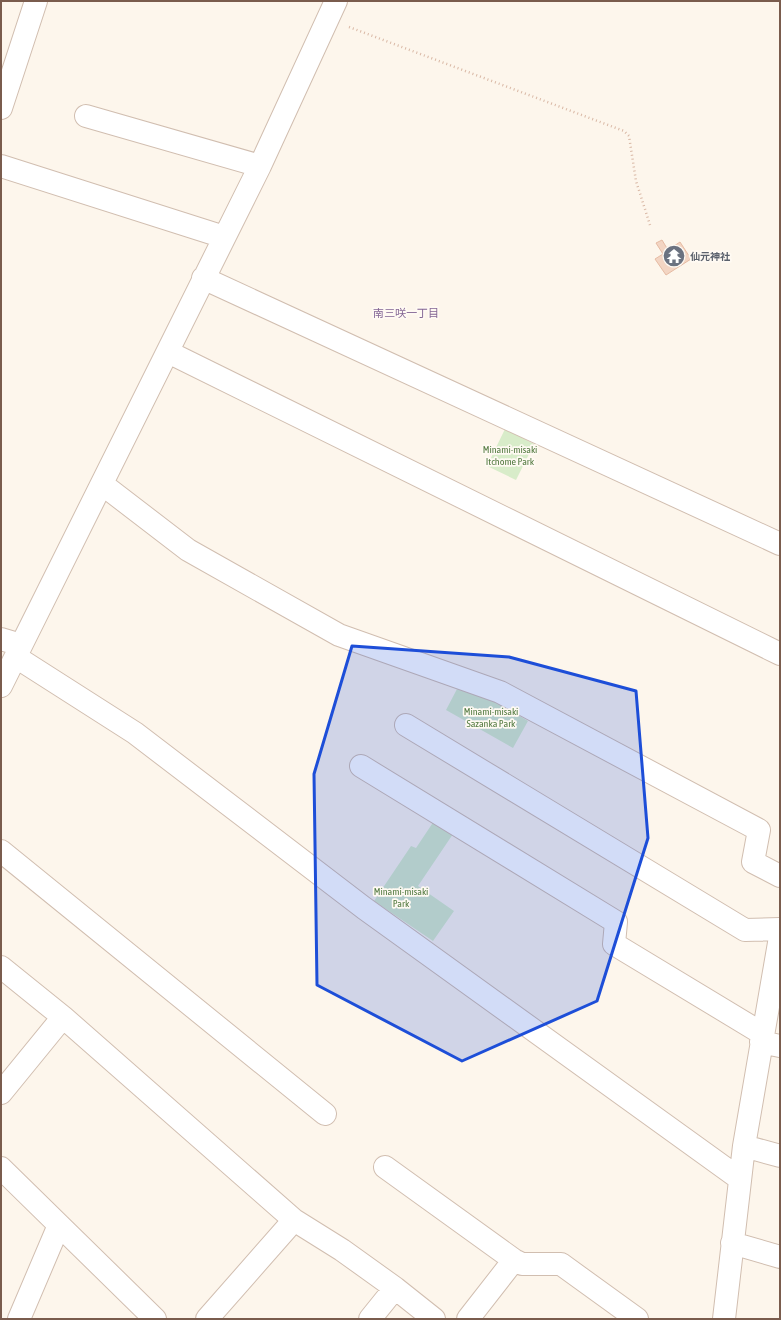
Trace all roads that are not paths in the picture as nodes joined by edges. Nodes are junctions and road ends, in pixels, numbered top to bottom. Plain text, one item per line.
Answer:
1 (36, 1) edge
2 (332, 10) edge
3 (1, 108) edge
4 (86, 116) dead end
5 (1, 166) edge
6 (260, 166) junction
7 (224, 237) junction
8 (204, 278) junction
9 (168, 352) junction
10 (102, 484) junction
11 (780, 544) edge
12 (13, 647) edge
13 (780, 654) edge
14 (1, 686) edge
15 (406, 725) dead end
16 (362, 766) dead end
17 (1, 851) edge
18 (780, 876) edge
19 (780, 929) edge
20 (780, 937) edge
21 (1, 967) edge
22 (63, 1017) junction
23 (768, 1041) edge
24 (1, 1093) edge
25 (325, 1114) dead end
26 (744, 1146) junction
27 (780, 1156) edge
28 (385, 1166) dead end
29 (1, 1168) edge
30 (740, 1179) junction
31 (294, 1220) junction
32 (59, 1225) junction
33 (732, 1243) junction
34 (780, 1257) edge
35 (514, 1260) junction
36 (395, 1288) junction
37 (150, 1317) edge
38 (19, 1319) edge
39 (207, 1319) edge
40 (370, 1319) edge
41 (434, 1319) edge
42 (468, 1319) edge
43 (637, 1319) edge
44 (724, 1319) edge

1 - 3 street
2 - 6 street
4 - 6 street
5 - 7 street
6 - 7 street
7 - 8 street
8 - 9 street
8 - 11 street
9 - 10 street
9 - 13 street
10 - 12 street
10 - 18 street
12 - 14 street
12 - 30 street
15 - 19 street
16 - 23 street
17 - 25 street
20 - 23 street
21 - 22 street
22 - 24 street
22 - 31 street
23 - 26 street
26 - 27 street
26 - 30 street
28 - 35 street
29 - 32 street
30 - 33 street
31 - 36 street
31 - 39 street
32 - 37 street
32 - 38 street
33 - 34 street
33 - 44 street
35 - 42 street
35 - 43 street
36 - 40 street
36 - 41 street

